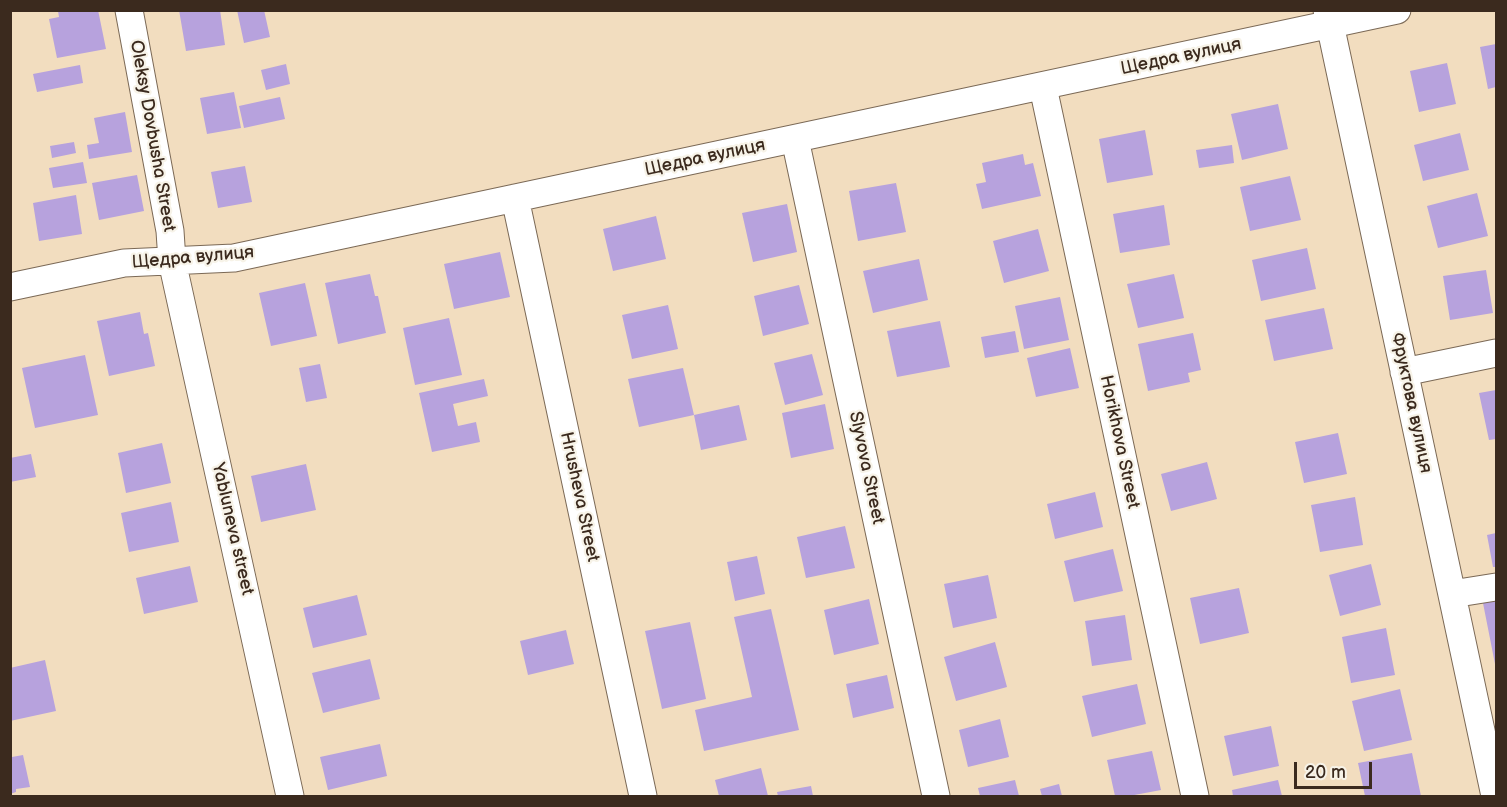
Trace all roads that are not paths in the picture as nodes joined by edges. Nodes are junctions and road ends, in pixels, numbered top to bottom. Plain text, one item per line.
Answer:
1 (129, 10) edge
2 (1397, 10) edge
3 (1328, 18) edge
4 (1043, 87) junction
5 (795, 139) junction
6 (515, 198) junction
7 (172, 261) junction
8 (10, 287) edge
9 (1497, 353) edge
10 (1404, 372) junction
11 (1497, 586) edge
12 (1452, 594) junction
13 (290, 796) edge
14 (643, 796) edge
15 (936, 796) edge
16 (1195, 796) edge
17 (1495, 796) edge

1 - 7 street, Oleksy Dovbusha Street
2 - 3 street, Щедра вулиця
3 - 4 street, Щедра вулиця
3 - 10 street, Фруктова вулиця
4 - 5 street, Щедра вулиця
4 - 16 street, Horikhova Street
5 - 6 street, Щедра вулиця
5 - 15 street, Slyvova Street
6 - 7 street, Щедра вулиця
6 - 14 street, Hrusheva Street
7 - 8 street, Щедра вулиця
7 - 13 street, Yabluneva street
9 - 10 street
10 - 12 street, Фруктова вулиця
11 - 12 street
12 - 17 street, Фруктова вулиця

